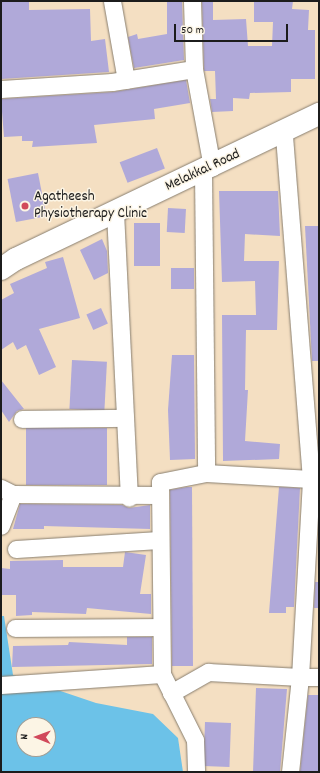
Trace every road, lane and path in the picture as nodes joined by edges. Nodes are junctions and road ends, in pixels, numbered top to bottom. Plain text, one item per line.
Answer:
1 (112, 1) edge
2 (192, 1) edge
3 (194, 69) junction
4 (126, 80) junction
5 (1, 89) edge
6 (319, 114) edge
7 (284, 133) junction
8 (208, 169) junction
9 (115, 212) junction
10 (1, 269) edge
11 (125, 418) junction
12 (22, 419) dead end
13 (313, 442) edge
14 (206, 473) junction
15 (311, 479) junction
16 (7, 491) edge
17 (158, 495) junction
18 (129, 498) junction
19 (1, 526) edge
20 (159, 540) junction
21 (16, 550) dead end
22 (161, 627) junction
23 (15, 628) dead end
24 (162, 674) junction
25 (300, 677) junction
26 (319, 677) edge
27 (1, 685) edge
28 (172, 693) junction
29 (196, 772) edge
30 (290, 772) edge

1 - 4 street
2 - 3 street
3 - 4 street
3 - 8 street
4 - 5 street
6 - 7 main road, Melakkal Road
7 - 8 main road, Melakkal Road
7 - 13 street
8 - 9 main road, Melakkal Road
8 - 14 street
9 - 10 main road, Melakkal Road
9 - 11 street
11 - 12 street
11 - 18 street
13 - 15 street
14 - 15 street
14 - 17 street
15 - 25 street
16 - 18 street
16 - 19 street
17 - 18 street
17 - 20 street
20 - 21 street
20 - 22 street
22 - 23 street
22 - 24 street
24 - 27 street
24 - 28 street
25 - 26 street
25 - 28 street
25 - 30 street
28 - 29 street

